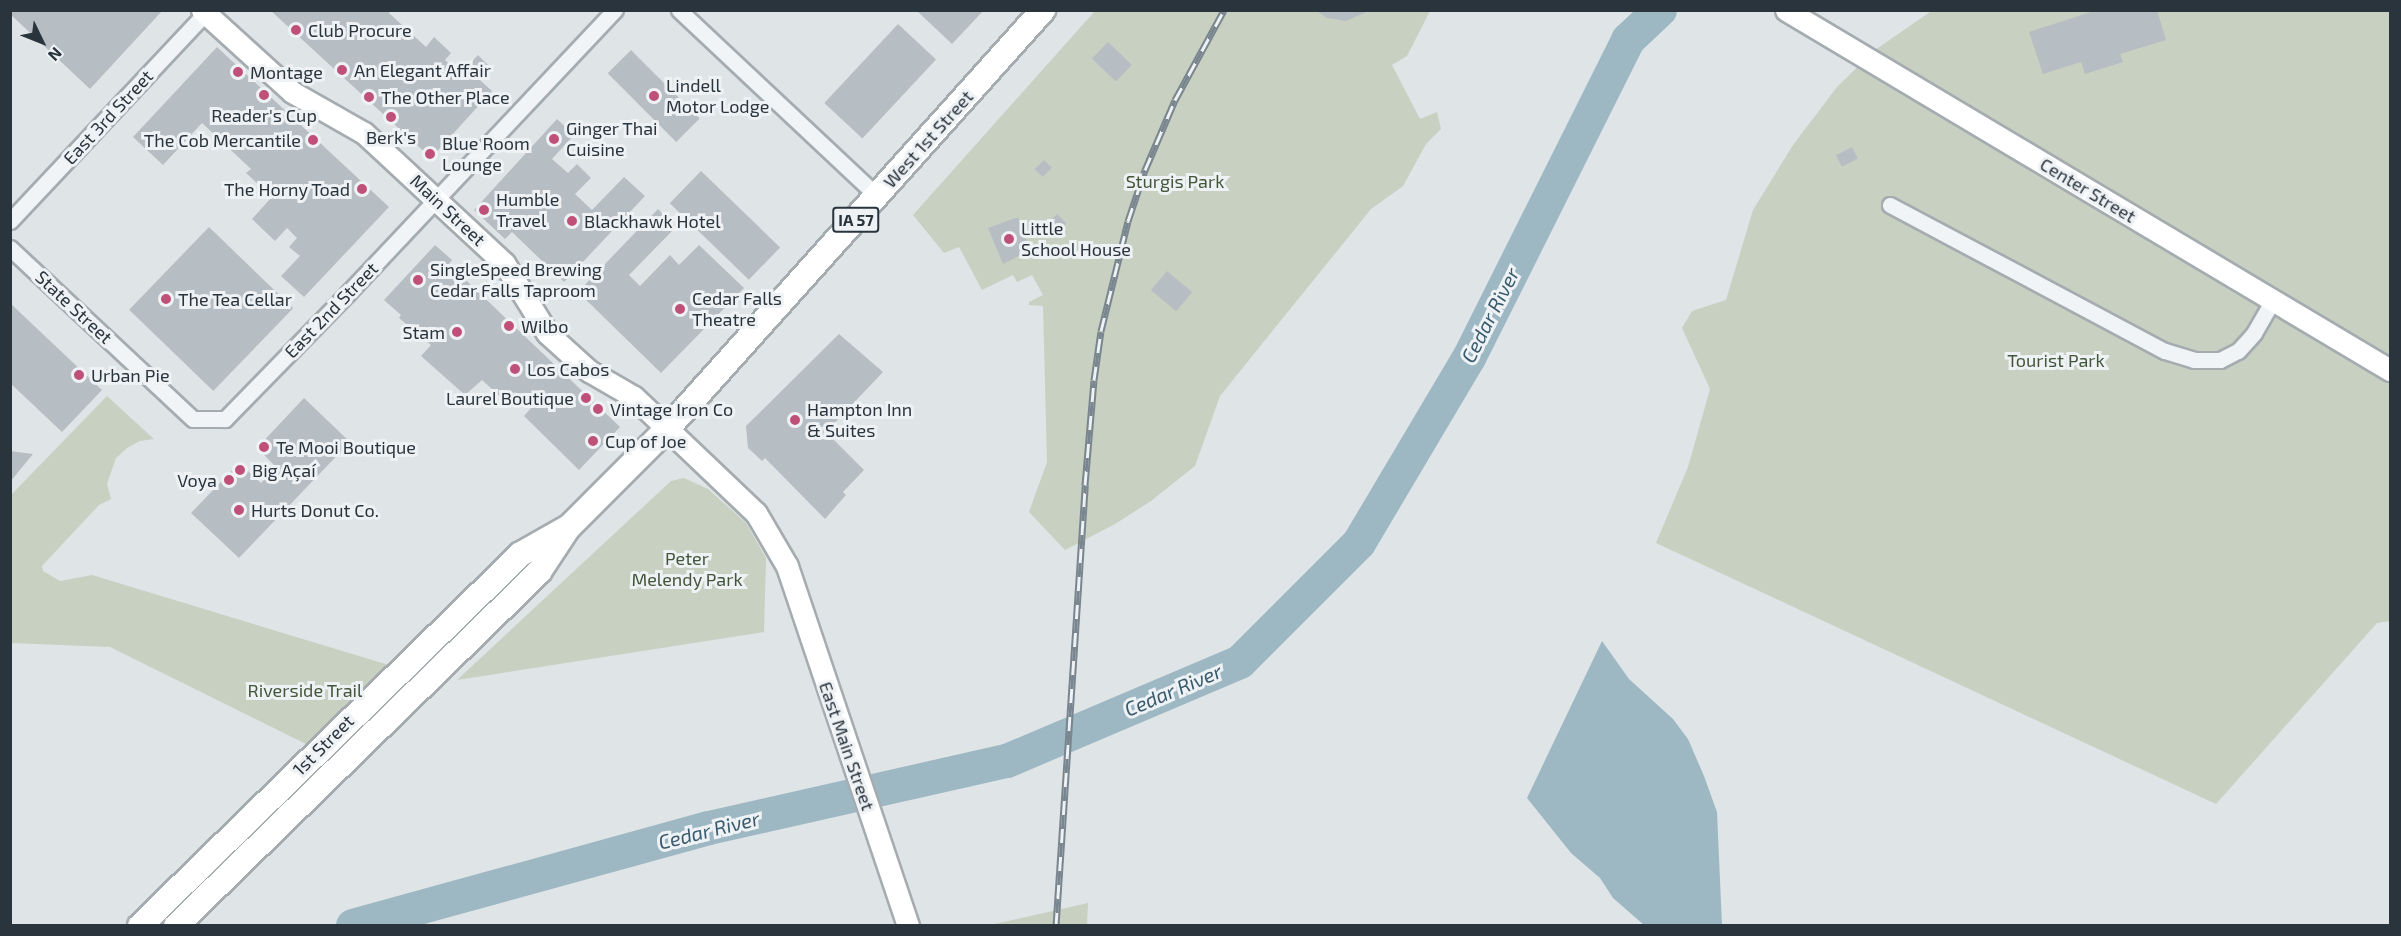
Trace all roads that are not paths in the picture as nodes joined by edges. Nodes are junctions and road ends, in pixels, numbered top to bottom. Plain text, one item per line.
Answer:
1 (615, 10) edge
2 (679, 10) edge
3 (1043, 10) edge
4 (1786, 10) edge
5 (205, 11) edge
6 (877, 196) junction
7 (437, 200) junction
8 (1890, 205) dead end
9 (10, 221) edge
10 (10, 248) edge
11 (2273, 300) junction
12 (2391, 370) edge
13 (225, 418) joint
14 (668, 428) junction
15 (568, 528) junction
16 (787, 566) joint
17 (140, 926) edge
18 (176, 926) edge
19 (908, 926) edge

1 - 7 street, East 2nd Street
2 - 6 street
3 - 6 main road, West 1st Street / IA 57
4 - 11 main road, Center Street
5 - 7 main road, Main Street
5 - 9 street, East 3rd Street
6 - 14 main road, West 1st Street / IA 57
7 - 13 street, East 2nd Street
7 - 14 main road, Main Street
8 - 11 street
10 - 13 street, State Street
11 - 12 main road, Center Street
14 - 15 main road, 1st Street
14 - 16 main road, Main Street
15 - 17 main road, 1st Street
15 - 18 main road, 1st Street
16 - 19 main road, East Main Street

